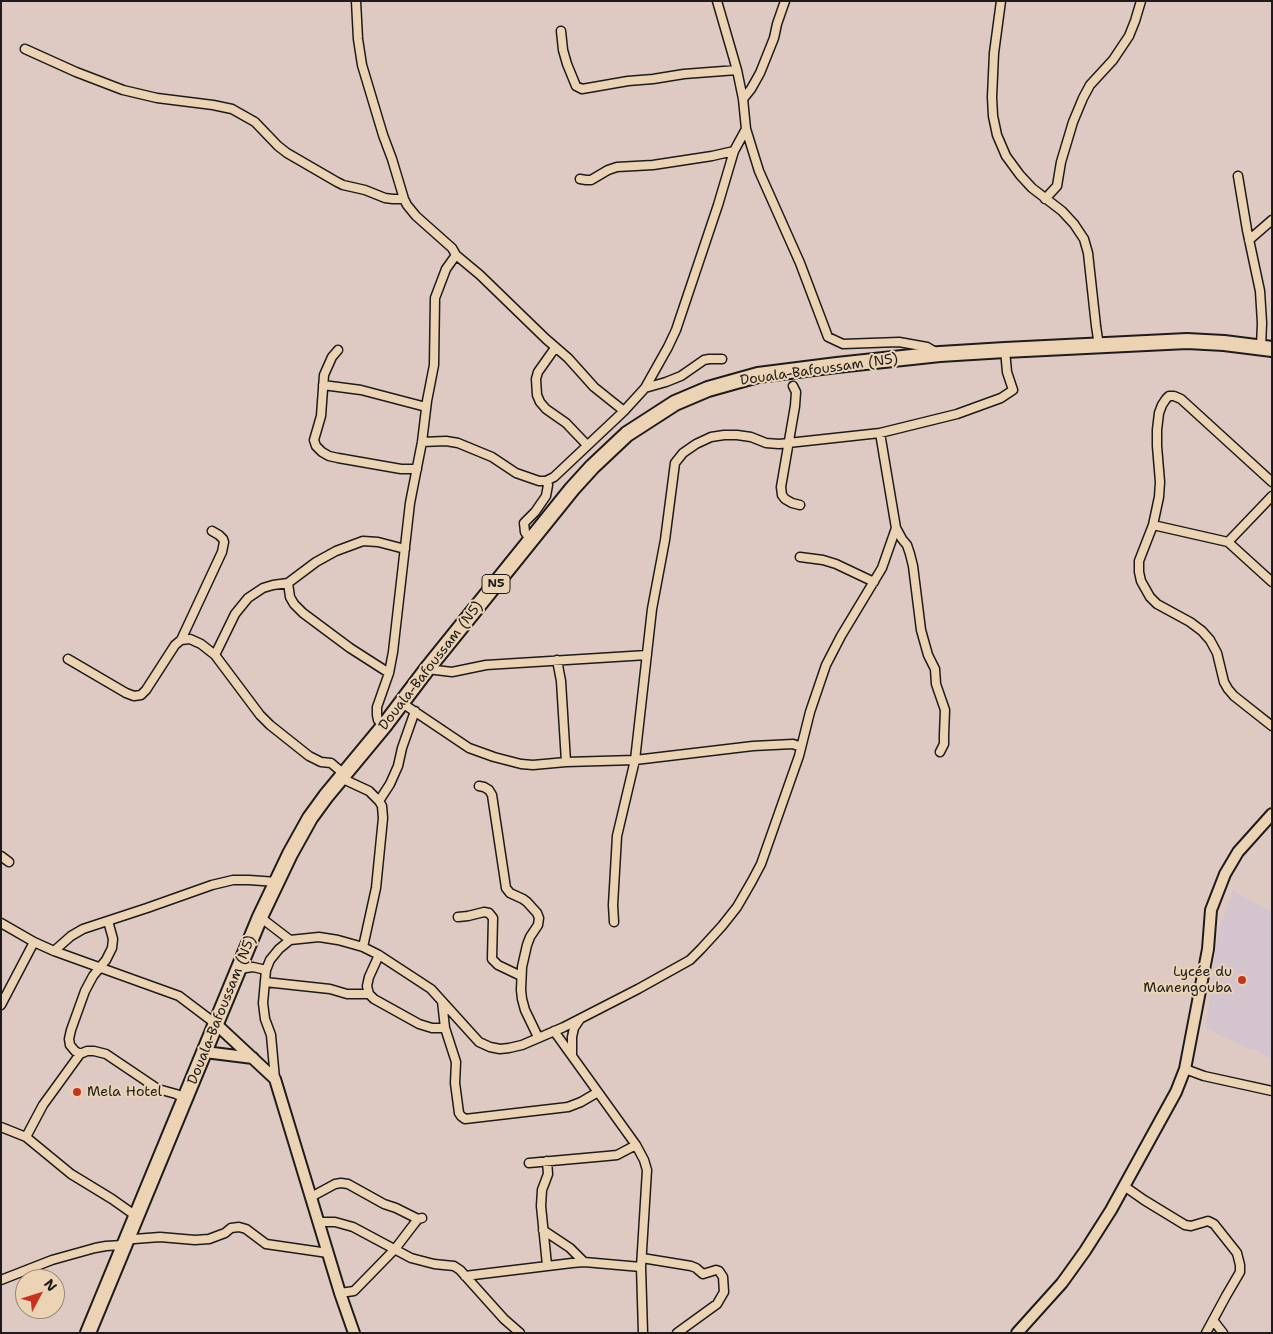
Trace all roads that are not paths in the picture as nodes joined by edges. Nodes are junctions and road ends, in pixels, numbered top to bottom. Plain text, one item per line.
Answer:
1 (356, 1) edge
2 (717, 1) edge
3 (785, 1) edge
4 (1001, 1) edge
5 (1141, 1) edge
6 (562, 30) dead end
7 (25, 49) dead end
8 (737, 70) junction
9 (743, 99) junction
10 (746, 129) junction
11 (734, 151) junction
12 (1238, 176) dead end
13 (580, 179) dead end
14 (404, 199) junction
15 (1045, 199) junction
16 (1272, 220) edge
17 (1249, 240) junction
18 (456, 255) junction
19 (1099, 346) junction
20 (555, 348) junction
21 (1267, 348) edge
22 (338, 350) dead end
23 (1005, 350) junction
24 (940, 354) junction
25 (722, 359) dead end
26 (323, 385) junction
27 (793, 386) dead end
28 (645, 388) junction
29 (426, 407) junction
30 (624, 411) junction
31 (880, 433) junction
32 (422, 442) junction
33 (789, 443) junction
34 (586, 445) junction
35 (417, 469) junction
36 (546, 481) junction
37 (1272, 482) edge
38 (1272, 496) edge
39 (800, 506) dead end
40 (1153, 525) junction
41 (896, 528) junction
42 (212, 531) dead end
43 (531, 541) junction
44 (1228, 542) junction
45 (405, 549) junction
46 (800, 557) dead end
47 (874, 582) junction
48 (1272, 582) edge
49 (288, 583) junction
50 (181, 640) junction
51 (215, 655) junction
52 (647, 655) junction
53 (68, 659) dead end
54 (557, 660) junction
55 (427, 669) junction
56 (389, 673) junction
57 (402, 703) junction
58 (415, 711) junction
59 (384, 726) junction
60 (1272, 726) edge
61 (801, 747) junction
62 (940, 752) dead end
63 (635, 760) junction
64 (566, 762) junction
65 (342, 776) junction
66 (479, 786) dead end
67 (379, 801) junction
68 (1272, 814) edge
69 (1, 856) edge
70 (9, 862) dead end
71 (277, 882) junction
72 (260, 917) junction
73 (458, 917) dead end
74 (108, 922) junction
75 (614, 922) dead end
76 (1, 923) edge
77 (290, 940) junction
78 (34, 942) junction
79 (363, 947) junction
80 (54, 951) junction
81 (379, 955) junction
82 (100, 969) junction
83 (239, 969) junction
84 (266, 970) junction
85 (521, 976) junction
86 (265, 982) junction
87 (369, 994) junction
88 (442, 999) junction
89 (1, 1005) edge
90 (580, 1019) junction
91 (216, 1024) junction
92 (445, 1028) junction
93 (554, 1031) junction
94 (538, 1037) junction
95 (205, 1052) junction
96 (80, 1054) junction
97 (572, 1055) junction
98 (253, 1058) junction
99 (1185, 1069) junction
100 (275, 1078) junction
101 (1272, 1091) edge
102 (598, 1092) junction
103 (186, 1098) junction
104 (1, 1127) edge
105 (26, 1137) junction
106 (636, 1146) junction
107 (547, 1161) junction
108 (529, 1163) dead end
109 (1124, 1186) junction
110 (311, 1197) junction
111 (136, 1216) junction
112 (318, 1222) junction
113 (544, 1230) junction
114 (125, 1242) junction
115 (395, 1249) junction
116 (328, 1253) junction
117 (642, 1258) junction
118 (584, 1262) junction
119 (546, 1265) junction
120 (642, 1267) junction
121 (465, 1276) junction
122 (1, 1280) edge
123 (340, 1293) junction
124 (1213, 1320) junction
125 (88, 1333) edge
126 (354, 1333) edge
127 (520, 1333) edge
128 (643, 1333) edge
129 (677, 1333) edge
130 (1017, 1333) edge
131 (1206, 1333) edge
132 (1223, 1333) edge

1 - 14 street
2 - 8 street
3 - 9 street
4 - 15 street
5 - 15 street
6 - 8 street
7 - 14 street
8 - 9 street
9 - 10 street
10 - 11 street
10 - 24 street
11 - 13 street
11 - 28 street
12 - 17 street
14 - 18 street
15 - 19 street
16 - 17 street
17 - 21 street
18 - 20 street
18 - 29 street
19 - 21 highway, Douala-Bafoussam (N5) / N5
19 - 23 highway, Douala-Bafoussam (N5) / N5
20 - 30 street
20 - 34 street
22 - 26 street
23 - 24 highway, Douala-Bafoussam (N5) / N5
23 - 31 street
24 - 43 highway, Douala-Bafoussam (N5) / N5
25 - 28 street
26 - 29 street
26 - 35 street
27 - 33 street
28 - 30 street
29 - 32 street
30 - 34 street
31 - 33 street
31 - 41 street
32 - 35 street
32 - 36 street
33 - 39 street
33 - 52 street
34 - 36 street
35 - 45 street
36 - 43 street
37 - 40 street
38 - 44 street
40 - 44 street
40 - 60 street
41 - 47 street
41 - 62 street
42 - 50 street
43 - 55 highway, Douala-Bafoussam (N5) / N5
44 - 48 street
45 - 49 street
45 - 56 street
46 - 47 street
47 - 61 street
49 - 51 street
49 - 56 street
50 - 51 street
50 - 53 street
51 - 65 street
52 - 54 street
52 - 63 street
54 - 55 street
54 - 64 street
55 - 57 highway, Douala-Bafoussam (N5) / N5
56 - 59 street
57 - 58 street
57 - 59 highway, Douala-Bafoussam (N5) / N5
58 - 64 street
58 - 67 street
59 - 65 highway, Douala-Bafoussam (N5) / N5
61 - 63 street
61 - 90 street
63 - 64 street
63 - 75 street
65 - 67 street
65 - 71 highway, Douala-Bafoussam (N5) / N5
66 - 85 street
67 - 79 street
68 - 99 street
69 - 70 street
71 - 72 highway, Douala-Bafoussam (N5) / N5
71 - 74 street
72 - 77 street
72 - 83 highway, Douala-Bafoussam (N5) / N5
73 - 85 street
74 - 80 street
74 - 82 street
76 - 78 street
77 - 79 street
77 - 84 street
78 - 80 street
78 - 89 street
79 - 81 street
80 - 82 street
81 - 87 street
81 - 88 street
82 - 91 street
82 - 96 street
83 - 84 street
83 - 91 highway, Douala-Bafoussam (N5) / N5
84 - 86 street
85 - 94 street
86 - 87 street
86 - 100 street
87 - 92 street
88 - 92 street
88 - 94 street
90 - 93 street
90 - 97 street
91 - 95 highway, Douala-Bafoussam (N5) / N5
91 - 98 street
92 - 102 street
93 - 94 street
93 - 97 street
95 - 98 street
95 - 103 highway, Douala-Bafoussam (N5) / N5
96 - 103 street
96 - 105 street
97 - 102 street
98 - 100 street
99 - 101 street
99 - 109 street
100 - 110 street
102 - 106 street
103 - 111 highway, Douala-Bafoussam (N5) / N5
104 - 105 street
105 - 111 street
106 - 107 street
106 - 117 street
107 - 108 street
107 - 113 street
109 - 124 street
109 - 130 street
110 - 112 street
110 - 115 street
111 - 114 highway, Douala-Bafoussam (N5) / N5
112 - 115 street
112 - 116 street
113 - 118 street
113 - 119 street
114 - 116 street
114 - 122 street
114 - 125 highway, Douala-Bafoussam (N5) / N5
115 - 121 street
115 - 123 street
116 - 123 street
117 - 120 street
117 - 129 street
118 - 119 street
118 - 120 street
119 - 121 street
120 - 128 street
121 - 127 street
123 - 126 street
124 - 131 street
124 - 132 street

